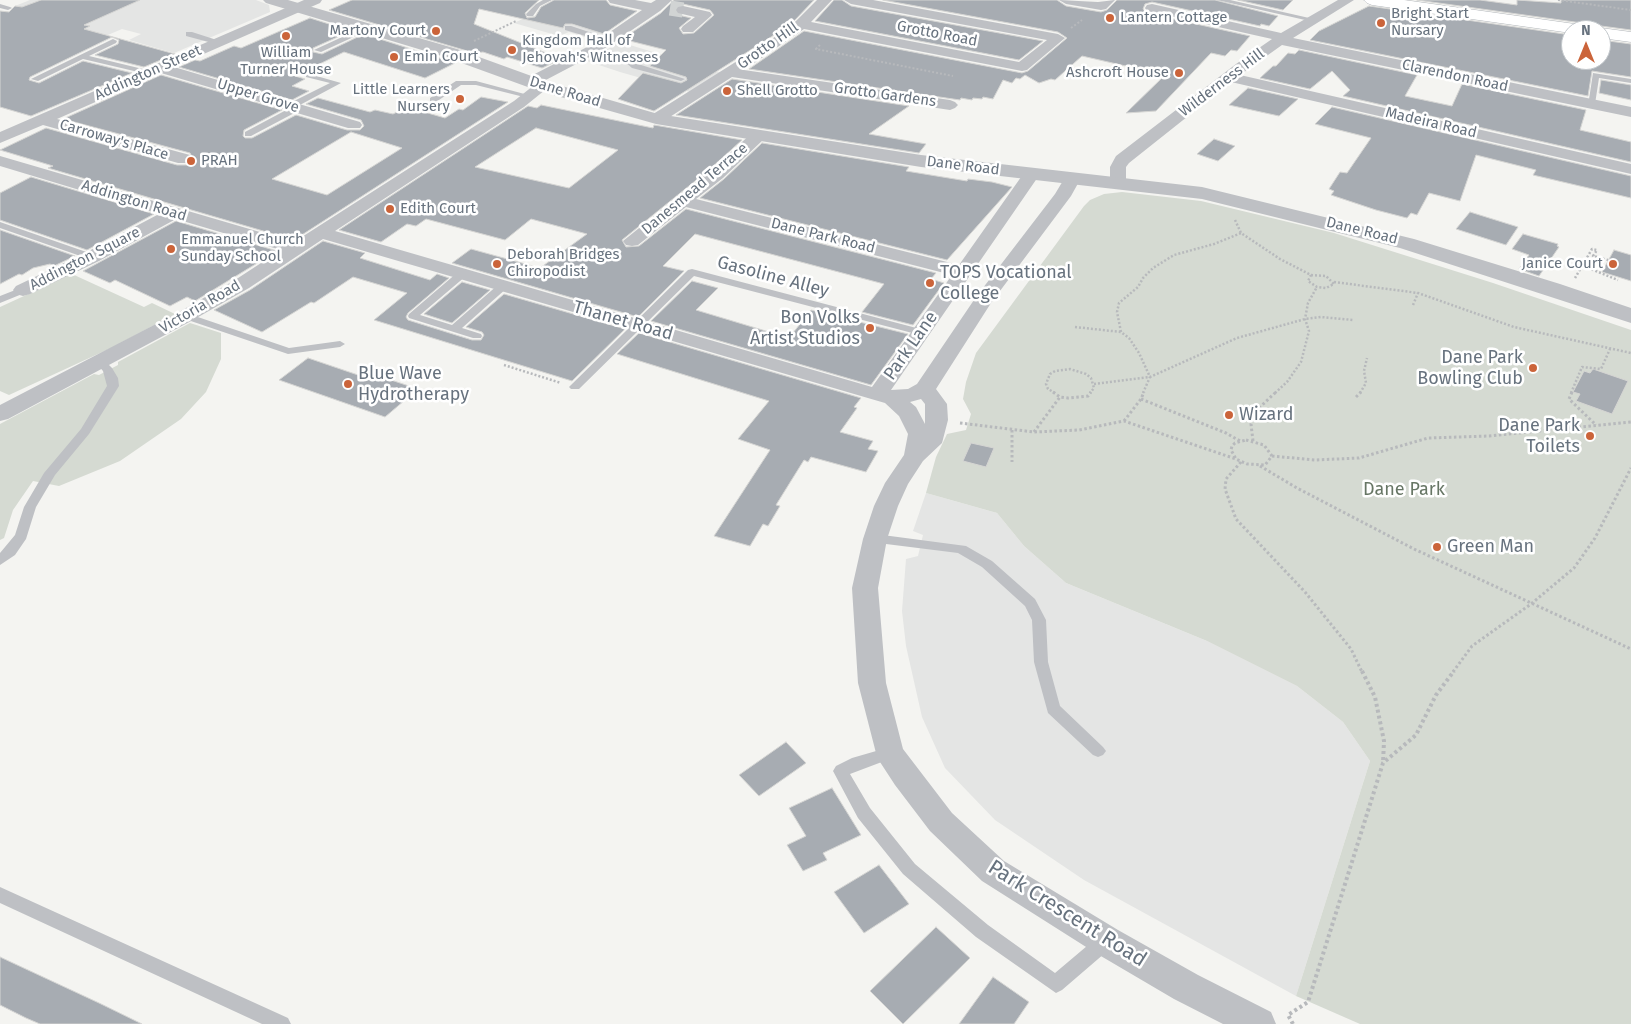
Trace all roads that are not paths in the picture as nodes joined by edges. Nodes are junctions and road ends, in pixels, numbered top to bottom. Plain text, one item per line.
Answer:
1 (271, 0) edge
2 (315, 0) edge
3 (549, 0) edge
4 (615, 0) edge
5 (825, 0) edge
6 (851, 0) edge
7 (1066, 0) edge
8 (1220, 0) edge
9 (1347, 0) edge
10 (1372, 0) edge
11 (1394, 2) edge
12 (1104, 3) edge
13 (0, 6) edge
14 (666, 6) edge
15 (8, 8) dead end
16 (296, 8) junction
17 (1152, 8) dead end
18 (530, 14) road end
19 (1314, 20) junction
20 (801, 24) junction
21 (1561, 27) edge
22 (369, 28) junction
23 (568, 28) dead end
24 (688, 29) dead end
25 (189, 34) dead end
26 (1611, 34) edge
27 (1631, 37) edge
28 (1282, 39) junction
29 (609, 40) junction
30 (113, 41) dead end
31 (219, 42) junction
32 (596, 48) junction
33 (318, 50) dead end
34 (82, 56) junction
35 (155, 70) junction
36 (730, 72) junction
37 (309, 75) dead end
38 (1230, 77) junction
39 (35, 79) dead end
40 (681, 79) dead end
41 (1631, 81) edge
42 (533, 88) junction
43 (433, 100) dead end
44 (1591, 104) junction
45 (950, 105) dead end
46 (294, 107) junction
47 (1631, 112) edge
48 (656, 119) junction
49 (43, 120) junction
50 (0, 122) edge
51 (354, 125) dead end
52 (20, 130) junction
53 (248, 134) dead end
54 (758, 136) junction
55 (0, 138) edge
56 (184, 159) dead end
57 (0, 161) edge
58 (1631, 168) edge
59 (1032, 174) junction
60 (1073, 178) junction
61 (1118, 182) junction
62 (684, 200) junction
63 (173, 213) junction
64 (0, 225) edge
65 (321, 233) junction
66 (632, 241) dead end
67 (297, 249) junction
68 (92, 257) junction
69 (962, 272) junction
70 (462, 274) junction
71 (503, 286) junction
72 (23, 290) joint
73 (0, 300) edge
74 (186, 316) junction
75 (1631, 316) edge
76 (637, 325) junction
77 (454, 329) junction
78 (920, 332) junction
79 (477, 336) dead end
80 (340, 344) dead end
81 (100, 362) junction
82 (575, 387) road end
83 (925, 389) junction
84 (884, 396) junction
85 (0, 414) edge
86 (915, 456) junction
87 (875, 539) junction
88 (0, 560) edge
89 (1098, 751) dead end
90 (890, 753) junction
91 (0, 895) edge
92 (1106, 941) junction
93 (1255, 1023) edge
94 (282, 1024) edge

1 - 16 street, Dane Road
2 - 16 street, Addington Street
3 - 18 lane
4 - 14 street
5 - 20 street, Grotto Hill
6 - 20 street, Grotto Road
7 - 12 street
8 - 19 lane
9 - 19 street, Wilderness Hill
10 - 11 main road
11 - 21 main road
13 - 15 lane
14 - 24 street
14 - 29 street, Victoria Road
16 - 22 street, Dane Road
16 - 31 street, Addington Street
17 - 28 street, Clarendon Road
19 - 28 street, Wilderness Hill
20 - 36 street, Grotto Hill
22 - 33 lane
22 - 42 street, Dane Road
23 - 29 lane
25 - 31 lane
26 - 27 main road
28 - 38 street, Wilderness Hill
28 - 44 street, Clarendon Road
29 - 32 street, Victoria Road
30 - 34 lane
31 - 35 street, Addington Street
32 - 40 lane
32 - 42 street, Victoria Road
34 - 35 lane
34 - 39 lane
35 - 46 street, Upper Grove
35 - 49 street, Addington Street
36 - 45 street, Grotto Gardens
36 - 48 street, Grotto Hill
37 - 46 lane
38 - 58 street, Madeira Road
38 - 61 street, Wilderness Hill
41 - 44 lane
42 - 43 lane
42 - 48 street, Dane Road
42 - 65 street, Victoria Road
44 - 47 street, Clarendon Road
46 - 51 street, Upper Grove
46 - 53 lane
48 - 54 street, Dane Road
49 - 52 street, Addington Street
49 - 56 street, Carroway's Place
50 - 52 street
52 - 55 street, Addington Street
54 - 59 street, Dane Road
54 - 62 street, Danesmead Terrace
57 - 63 street, Addington Road
59 - 60 street, Dane Road
59 - 69 street, Park Lane
60 - 61 street, Dane Road
60 - 83 street
61 - 75 street, Dane Road
62 - 66 street, Danesmead Terrace
62 - 69 street, Dane Park Road
63 - 67 street, Addington Road
63 - 68 street, Addington Square
64 - 68 lane
65 - 67 street, Victoria Road
65 - 70 street, Thanet Road
67 - 74 street, Victoria Road
68 - 72 street, Addington Square
69 - 78 street, Park Lane
70 - 71 street, Thanet Road
70 - 77 lane
71 - 76 street, Thanet Road
71 - 77 lane
72 - 73 lane
74 - 80 lane
74 - 81 street, Victoria Road
76 - 78 lane, Gasoline Alley
76 - 82 lane
76 - 84 street, Thanet Road
77 - 79 lane
78 - 84 street, Park Lane
81 - 85 street, Victoria Road
81 - 88 lane
83 - 84 street, Thanet Road
83 - 86 street, Park Crescent Road
84 - 86 street, Park Crescent Road
86 - 87 street, Park Crescent Road
87 - 89 lane
87 - 90 street, Park Crescent Road
90 - 92 street, Park Crescent Road
90 - 92 lane
91 - 94 lane
92 - 93 street, Park Crescent Road

